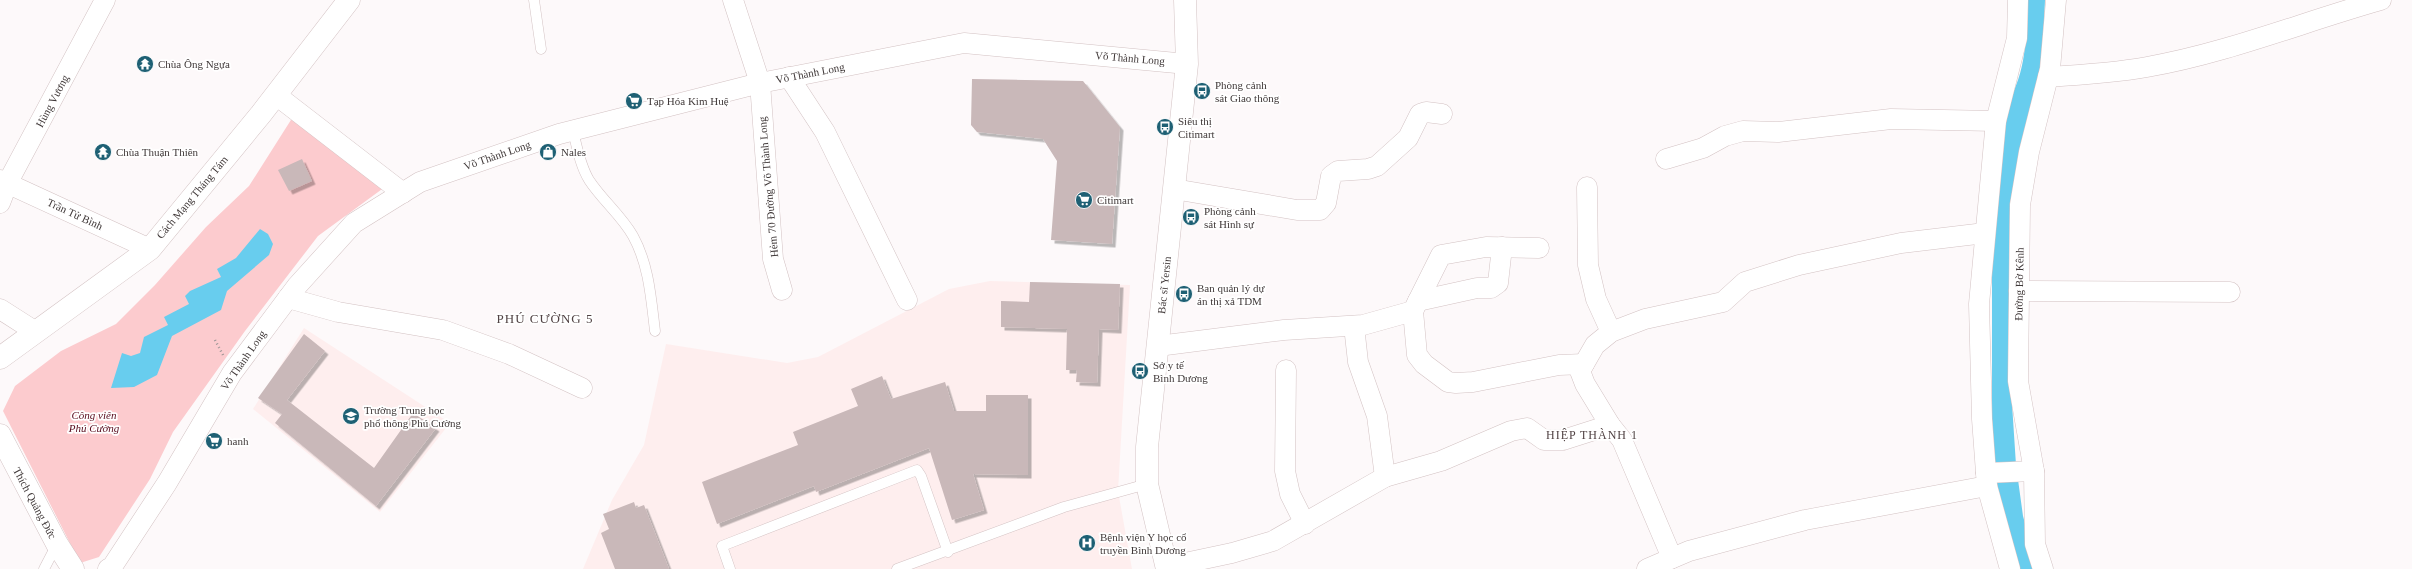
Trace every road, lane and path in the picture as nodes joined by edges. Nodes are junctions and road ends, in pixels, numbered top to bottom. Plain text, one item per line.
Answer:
1 (105, 0) edge
2 (349, 0) edge
3 (534, 0) edge
4 (733, 0) edge
5 (1185, 0) edge
6 (2018, 0) edge
7 (2056, 0) edge
8 (2381, 0) edge
9 (541, 49) dead end
10 (1187, 64) junction
11 (789, 77) junction
12 (2048, 77) junction
13 (760, 83) junction
14 (276, 95) junction
15 (1442, 114) dead end
16 (1996, 121) junction
17 (572, 131) junction
18 (1666, 159) dead end
19 (4, 181) edge
20 (1587, 187) dead end
21 (1174, 189) junction
22 (403, 193) junction
23 (0, 203) edge
24 (1984, 233) junction
25 (1502, 247) junction
26 (1539, 248) dead end
27 (150, 249) junction
28 (782, 290) dead end
29 (2019, 291) junction
30 (2230, 292) dead end
31 (288, 298) junction
32 (907, 300) dead end
33 (1416, 306) junction
34 (0, 309) edge
35 (1354, 326) junction
36 (654, 331) dead end
37 (36, 332) junction
38 (1611, 332) junction
39 (1158, 346) junction
40 (0, 358) edge
41 (1584, 364) junction
42 (1286, 370) dead end
43 (582, 388) dead end
44 (1610, 425) junction
45 (0, 436) edge
46 (2029, 471) junction
47 (1385, 477) junction
48 (1989, 477) junction
49 (1147, 484) junction
50 (1305, 524) junction
51 (57, 544) junction
52 (948, 552) junction
53 (1683, 560) edge
54 (1166, 568) edge
55 (44, 569) edge
56 (73, 569) edge
57 (108, 569) edge
58 (730, 569) edge
59 (897, 569) edge
60 (1647, 569) edge
61 (2010, 569) edge
62 (2043, 569) edge

1 - 19 street, Hùng Vương
2 - 14 main road, Cách Mạng Tháng Tám
3 - 9 lane
4 - 13 street, Hẻm 70 Đường Võ Thành Long
5 - 10 main road, Bác sĩ Yersin
6 - 16 street
7 - 12 street, Đường Bờ Kênh
8 - 12 street
10 - 11 street, Võ Thành Long
10 - 21 main road, Bác sĩ Yersin
11 - 13 street, Võ Thành Long
11 - 32 street
12 - 29 street, Đường Bờ Kênh
13 - 17 street, Võ Thành Long
13 - 28 street, Hẻm 70 Đường Võ Thành Long
14 - 22 street
14 - 27 main road, Cách Mạng Tháng Tám
15 - 21 street
16 - 18 street
16 - 24 street
17 - 22 street, Võ Thành Long
17 - 36 lane
19 - 23 street, Hùng Vương
19 - 27 street, Trần Tử Bình
20 - 38 street
21 - 39 main road, Bác sĩ Yersin
22 - 31 street, Võ Thành Long
24 - 38 street
24 - 48 street
25 - 26 street
25 - 33 street
25 - 33 street
27 - 37 main road, Cách Mạng Tháng Tám
29 - 30 street
29 - 46 street, Đường Bờ Kênh
31 - 43 street
31 - 57 street, Võ Thành Long
33 - 35 street
33 - 41 street
34 - 37 street
35 - 39 street
35 - 47 street
37 - 40 main road, Cách Mạng Tháng Tám
38 - 41 street
39 - 49 main road, Bác sĩ Yersin
41 - 44 street
42 - 50 street
44 - 47 street
44 - 53 street
45 - 51 main road, Thích Quảng Đức
46 - 48 street
46 - 62 street, Đường Bờ Kênh
47 - 50 street
48 - 53 street
48 - 61 street
49 - 52 lane
49 - 54 main road, Bác sĩ Yersin
50 - 54 street
51 - 55 lane
51 - 56 main road, Thích Quảng Đức
52 - 58 lane
52 - 59 lane
53 - 60 street

